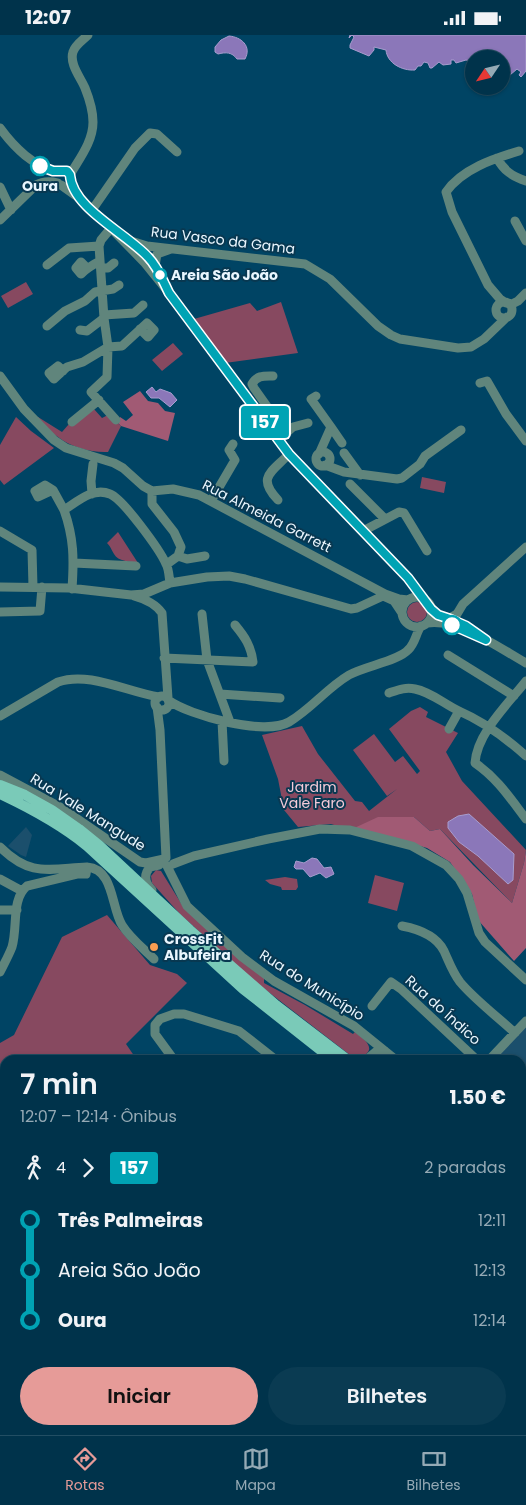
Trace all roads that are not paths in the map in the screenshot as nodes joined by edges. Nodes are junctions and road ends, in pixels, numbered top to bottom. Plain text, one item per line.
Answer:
1 (88, 35) edge
2 (0, 128) edge
3 (519, 151) dead end
4 (177, 153) dead end
5 (497, 158) junction
6 (62, 179) junction
7 (526, 181) edge
8 (0, 187) edge
9 (92, 209) junction
10 (11, 210) junction
11 (0, 220) edge
12 (515, 221) dead end
13 (111, 228) junction
14 (526, 241) edge
15 (128, 242) junction
16 (99, 246) junction
17 (172, 248) junction
18 (149, 254) junction
19 (114, 263) dead end
20 (47, 265) dead end
21 (101, 265) junction
22 (87, 268) dead end
23 (158, 281) junction
24 (119, 285) dead end
25 (488, 285) junction
26 (103, 291) junction
27 (169, 293) junction
28 (526, 293) edge
29 (508, 304) junction
30 (143, 305) dead end
31 (496, 310) junction
32 (104, 316) junction
33 (507, 317) junction
34 (47, 326) dead end
35 (140, 329) dead end
36 (80, 330) dead end
37 (489, 334) junction
38 (108, 347) junction
39 (63, 371) dead end
40 (0, 375) edge
41 (273, 376) dead end
42 (480, 383) dead end
43 (316, 396) dead end
44 (99, 400) junction
45 (116, 420) dead end
46 (72, 422) dead end
47 (308, 423) dead end
48 (331, 427) junction
49 (461, 430) dead end
50 (286, 433) junction
51 (278, 441) junction
52 (526, 441) edge
53 (342, 443) dead end
54 (233, 444) dead end
55 (344, 453) dead end
56 (289, 454) junction
57 (321, 461) junction
58 (93, 464) dead end
59 (305, 471) junction
60 (360, 475) junction
61 (350, 484) dead end
62 (52, 490) dead end
63 (152, 491) junction
64 (92, 494) junction
65 (278, 500) dead end
66 (211, 501) junction
67 (64, 510) junction
68 (385, 519) junction
69 (0, 531) edge
70 (363, 531) junction
71 (526, 547) edge
72 (427, 551) dead end
73 (205, 555) dead end
74 (178, 556) junction
75 (74, 563) junction
76 (166, 564) junction
77 (136, 566) dead end
78 (408, 578) junction
79 (170, 583) junction
80 (0, 587) edge
81 (38, 587) junction
82 (72, 589) junction
83 (149, 592) junction
84 (380, 594) junction
85 (131, 595) junction
86 (409, 599) junction
87 (425, 599) junction
88 (151, 602) junction
89 (431, 609) junction
90 (0, 612) edge
91 (402, 613) junction
92 (202, 614) dead end
93 (450, 619) junction
94 (408, 624) junction
95 (235, 625) dead end
96 (424, 625) junction
97 (486, 640) junction
98 (402, 654) junction
99 (448, 655) dead end
100 (164, 658) junction
101 (207, 660) junction
102 (526, 663) edge
103 (526, 681) edge
104 (388, 693) dead end
105 (220, 694) junction
106 (514, 696) junction
107 (280, 698) dead end
108 (162, 702) junction
109 (459, 711) junction
110 (0, 716) edge
111 (226, 721) junction
112 (489, 728) junction
113 (449, 729) dead end
114 (526, 756) edge
115 (224, 761) dead end
116 (0, 775) edge
117 (0, 785) edge
118 (0, 794) edge
119 (526, 819) edge
120 (0, 847) edge
121 (169, 861) junction
122 (87, 867) junction
123 (0, 879) edge
124 (22, 891) junction
125 (164, 907) junction
126 (0, 910) edge
127 (16, 910) junction
128 (402, 926) dead end
129 (154, 959) dead end
130 (0, 972) edge
131 (526, 980) edge
132 (372, 1006) dead end
133 (526, 1021) edge
134 (515, 1033) junction
135 (368, 1036) junction
136 (170, 1055) edge
137 (270, 1055) edge
138 (327, 1055) edge
139 (341, 1055) edge
140 (370, 1055) edge
141 (371, 1055) edge
142 (388, 1055) edge
143 (390, 1055) edge
144 (472, 1055) edge
145 (495, 1055) edge

1 - 6 street
2 - 6 street
3 - 5 street
4 - 9 street
5 - 7 street
5 - 25 street
6 - 9 street
6 - 10 street
8 - 10 street
9 - 13 street
10 - 11 street
12 - 14 street
13 - 15 street
13 - 16 street
15 - 18 street, Rua Vasco da Gama
15 - 23 street
16 - 20 street
16 - 21 street
17 - 18 street
17 - 18 street, Rua Vasco da Gama
17 - 37 street, Rua Vasco da Gama
18 - 23 street
18 - 27 street
19 - 21 street
21 - 22 street
21 - 26 street
23 - 27 street
24 - 26 street
25 - 29 street
25 - 31 street
26 - 32 street
26 - 34 street
27 - 51 street
28 - 29 street
29 - 31 street
29 - 33 street
30 - 32 street
31 - 33 street
31 - 37 street
32 - 36 street
32 - 38 street
33 - 37 street, Rua Vasco da Gama
35 - 38 street
38 - 39 street
38 - 44 street
40 - 63 street
41 - 50 street
42 - 52 street
43 - 48 street
44 - 45 street
44 - 46 street
47 - 50 street
48 - 53 street
48 - 57 street
49 - 60 street
50 - 51 street
51 - 56 street
54 - 66 street
55 - 60 street
56 - 59 street
56 - 65 street
57 - 59 street
57 - 60 street
58 - 64 street
59 - 70 street
61 - 68 street
62 - 67 street
63 - 66 street, Rua Almeida Garrett
63 - 74 street
64 - 67 street
64 - 76 street
66 - 84 street, Rua Almeida Garrett
67 - 75 street
68 - 70 street
68 - 72 street
69 - 81 street
70 - 78 street
71 - 93 street
73 - 74 street
74 - 76 street
75 - 77 street
75 - 82 street
76 - 79 street
78 - 86 street
78 - 87 street
79 - 83 street
79 - 84 street
80 - 81 street
81 - 82 street
81 - 90 street
82 - 85 street
83 - 85 street
83 - 88 street, Rua do Município
84 - 86 street, Rua Almeida Garrett
84 - 91 street, Rua Almeida Garrett
85 - 88 street
86 - 87 street
86 - 91 street
87 - 89 street
88 - 100 street, Rua do Município
89 - 93 street
89 - 96 street
91 - 94 street
92 - 101 street
93 - 97 street
94 - 96 street
94 - 98 street
95 - 101 street
96 - 97 street
96 - 98 street
97 - 102 street
98 - 111 street
99 - 106 street
100 - 101 street
100 - 108 street, Rua do Município
101 - 105 street
103 - 106 street
104 - 109 street
105 - 107 street
105 - 111 street
106 - 112 street
108 - 110 street
108 - 111 street
108 - 121 street, Rua do Município
109 - 112 street
109 - 113 street
111 - 115 street
112 - 114 street
112 - 119 street
116 - 121 street, Rua Vale Mangude
117 - 125 main road
118 - 138 main road
120 - 122 street
121 - 125 street
121 - 131 street, Rua Vale Mangude
121 - 135 street, Rua do Município
122 - 124 street
122 - 129 street
123 - 124 street
124 - 127 street
125 - 139 main road
126 - 127 street
127 - 130 street
128 - 134 street
132 - 144 street, Rua do Índico
133 - 134 street
134 - 145 street
135 - 140 street
135 - 143 street, Rua do Município
136 - 137 street
141 - 142 street

